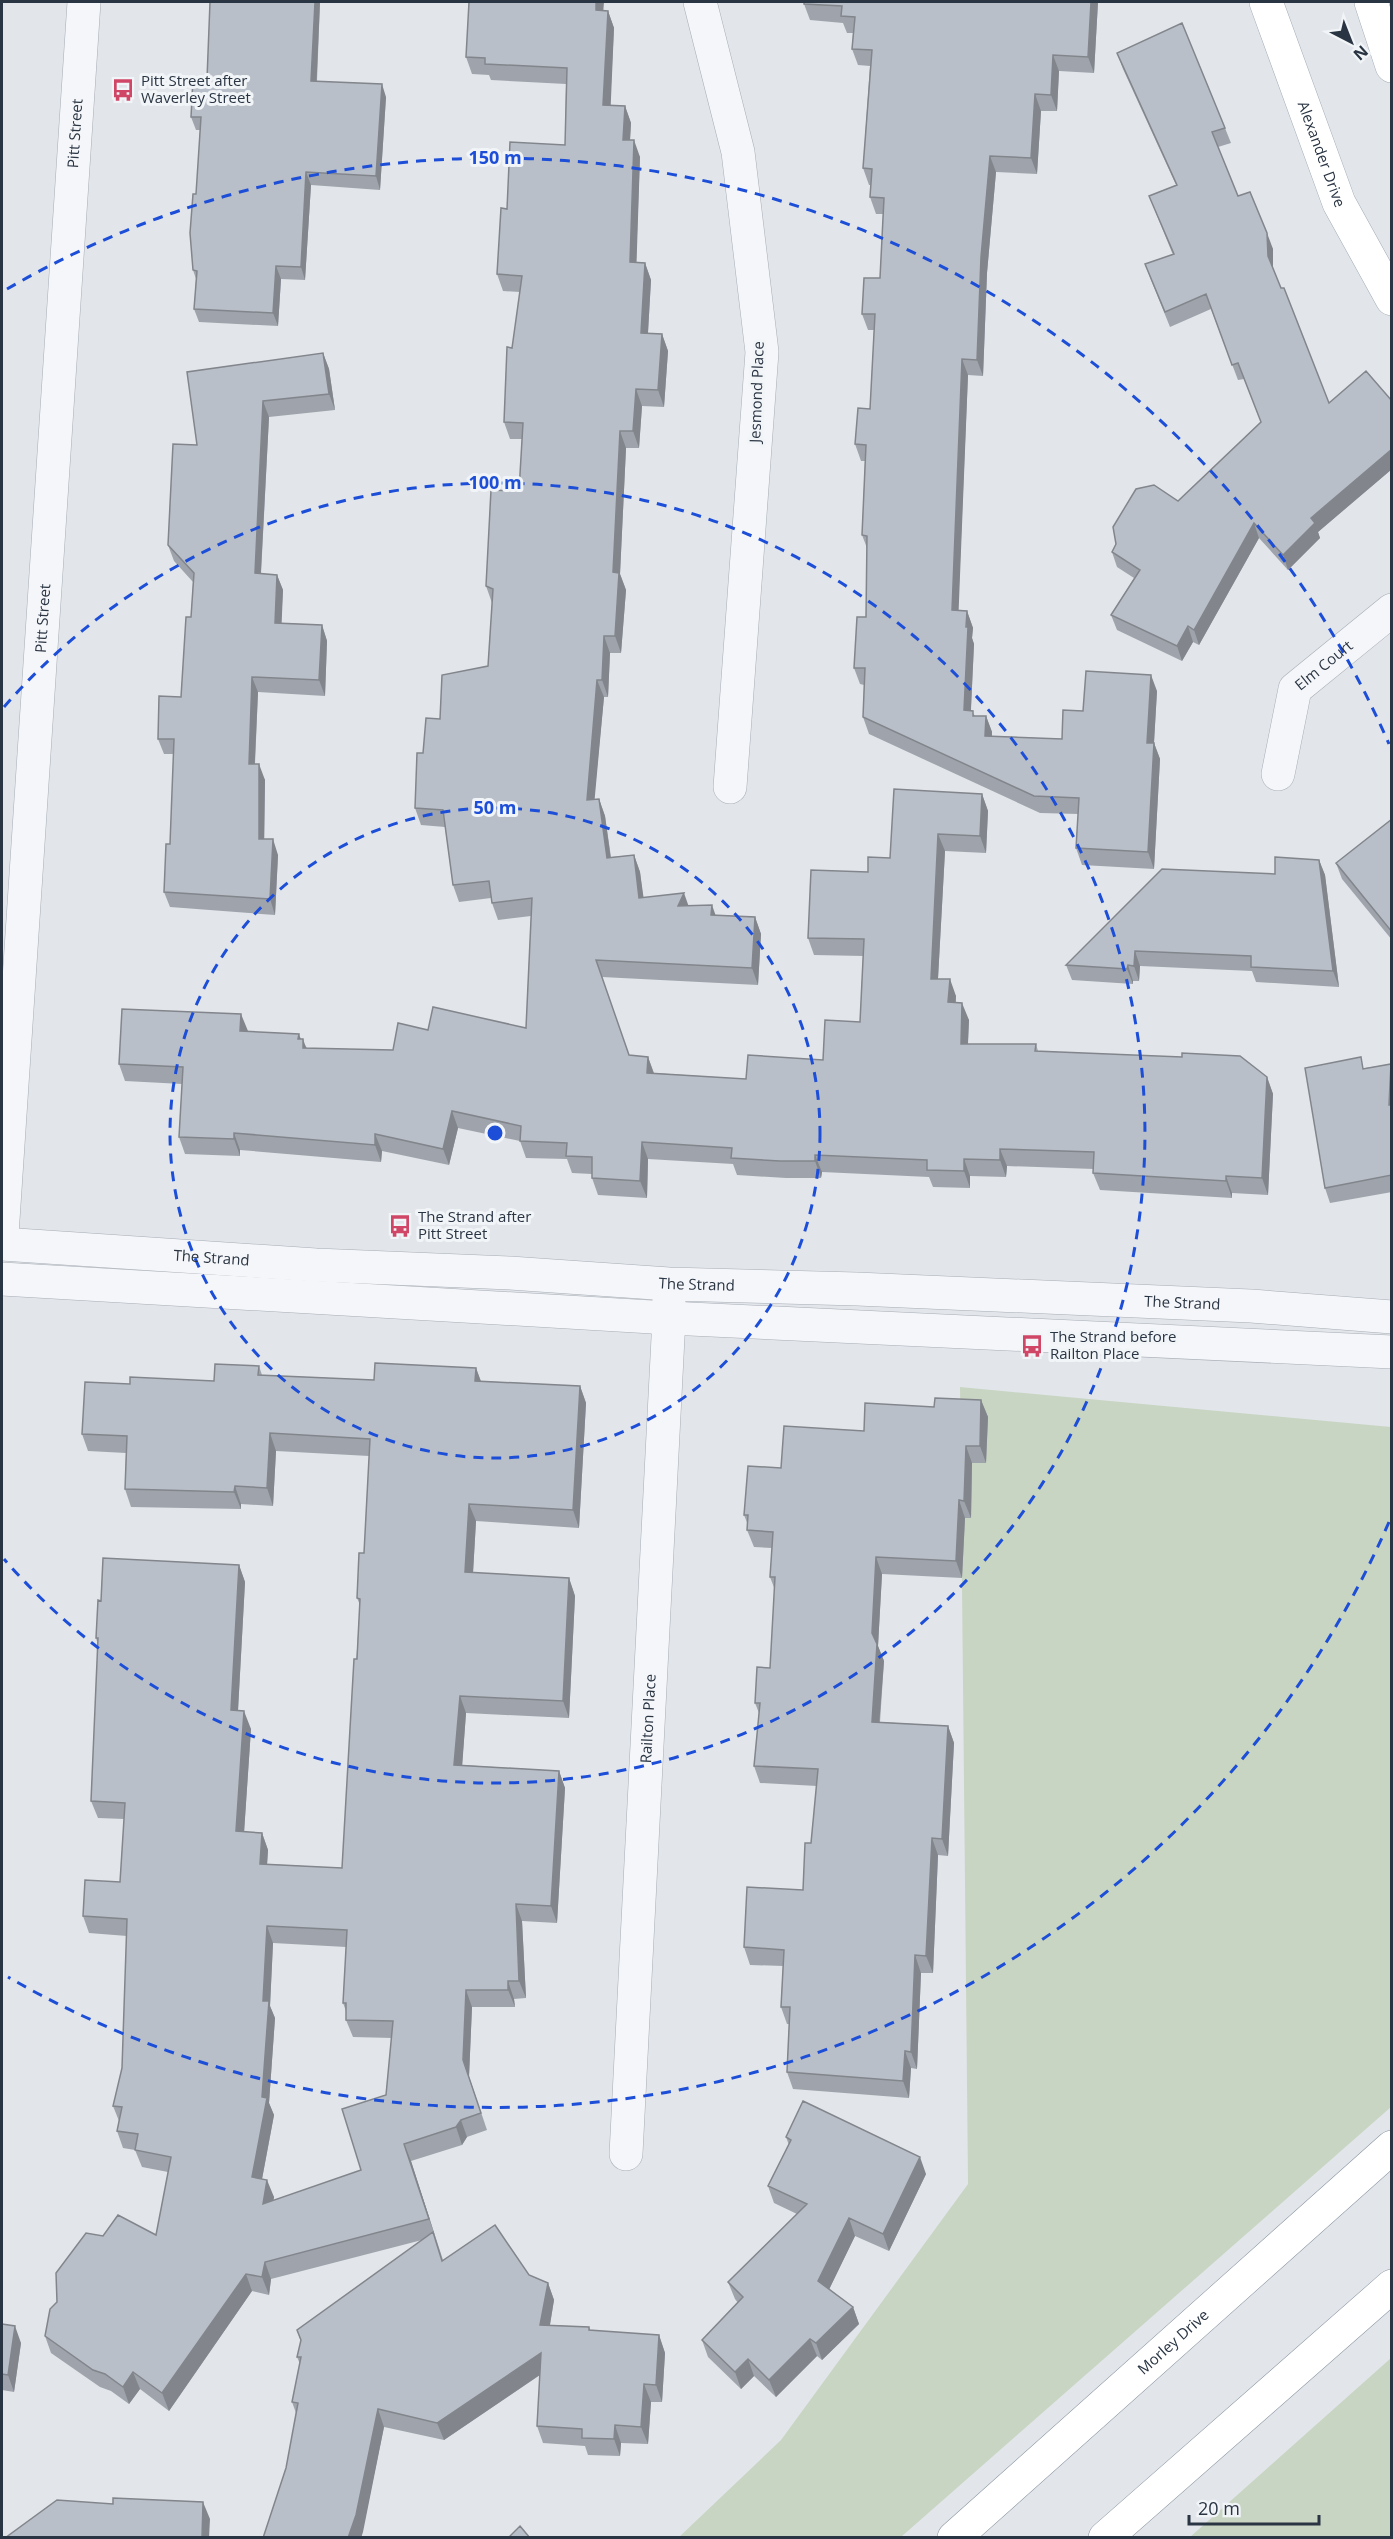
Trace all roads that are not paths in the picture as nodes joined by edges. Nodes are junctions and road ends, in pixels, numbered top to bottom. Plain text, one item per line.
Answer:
1 (84, 2) edge
2 (700, 2) edge
3 (1266, 2) edge
4 (1371, 2) edge
5 (1392, 66) edge
6 (1392, 299) edge
7 (1392, 610) edge
8 (1278, 774) dead end
9 (730, 787) dead end
10 (2, 1235) edge
11 (2, 1244) edge
12 (2, 1279) edge
13 (669, 1284) junction
14 (1392, 1317) edge
15 (669, 1318) junction
16 (1392, 1352) edge
17 (1392, 2146) edge
18 (626, 2154) dead end
19 (1392, 2286) edge
20 (954, 2538) edge
21 (1105, 2538) edge

1 - 10 street, Pitt Street
2 - 9 street, Jesmond Place
3 - 6 main road, Alexander Drive
4 - 5 main road
7 - 8 street, Elm Court
11 - 13 street, The Strand
12 - 15 street
13 - 14 street, The Strand
13 - 15 street, Railton Place
15 - 16 street
15 - 18 street, Railton Place
17 - 20 main road, Morley Drive
19 - 21 main road

